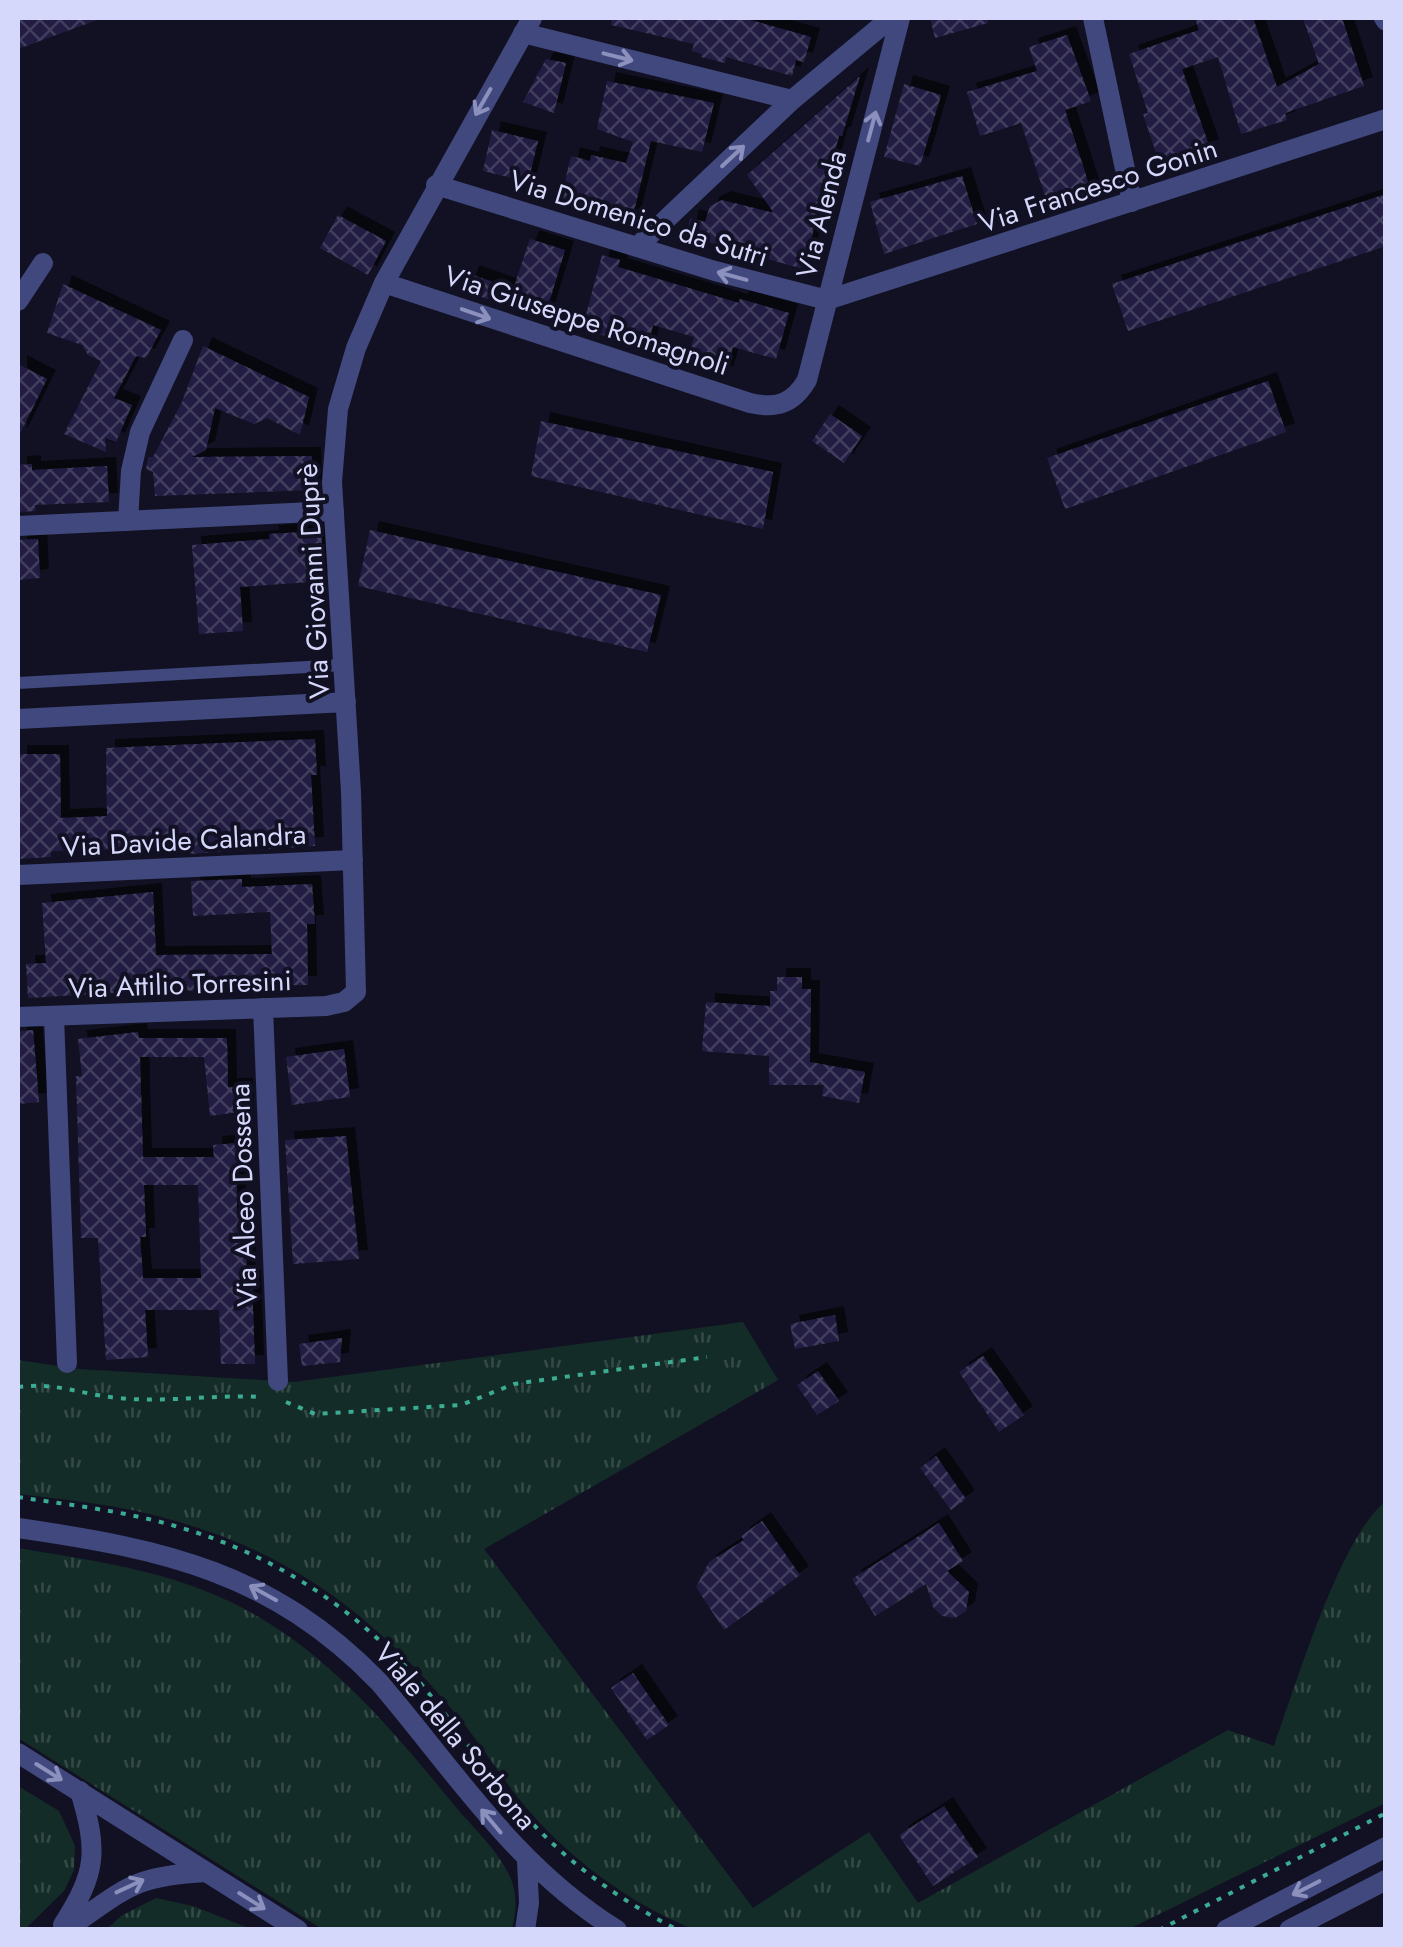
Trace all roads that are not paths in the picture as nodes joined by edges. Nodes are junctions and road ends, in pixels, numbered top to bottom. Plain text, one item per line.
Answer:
1 (891, 18) edge
2 (900, 18) edge
3 (1093, 18) edge
4 (527, 25) edge
5 (792, 100) junction
6 (1386, 120) edge
7 (436, 185) junction
8 (1132, 202) junction
9 (636, 247) junction
10 (43, 263) dead end
11 (384, 282) junction
12 (827, 300) junction
13 (18, 301) edge
14 (183, 340) dead end
15 (773, 406) joint
16 (334, 511) junction
17 (128, 521) junction
18 (18, 526) edge
19 (343, 665) junction
20 (18, 683) edge
21 (346, 702) junction
22 (18, 720) edge
23 (353, 860) junction
24 (18, 875) edge
25 (344, 1002) joint
26 (263, 1008) junction
27 (54, 1016) junction
28 (18, 1017) edge
29 (67, 1363) dead end
30 (278, 1380) dead end
31 (18, 1528) edge
32 (18, 1752) edge
33 (80, 1791) junction
34 (1386, 1848) edge
35 (528, 1861) junction
36 (206, 1872) junction
37 (1386, 1880) edge
38 (62, 1930) edge
39 (298, 1930) edge
40 (525, 1930) edge
41 (617, 1930) edge
42 (1226, 1930) edge
43 (1289, 1930) edge

1 - 5 street
12 -> 2 street, Via Alenda
3 - 8 street
4 -> 5 street
4 -> 7 street, Via Giovanni Duprè
9 -> 5 street
6 - 8 street, Via Francesco Gonin
7 - 9 street, Via Domenico da Sutri
7 - 11 street, Via Giovanni Duprè
8 - 12 street, Via Francesco Gonin
12 -> 9 street, Via Domenico da Sutri
10 - 13 street
11 -> 15 street, Via Giuseppe Romagnoli
11 - 16 street, Via Giovanni Duprè
12 - 15 street, Via Alenda
14 - 17 street
16 - 17 street
16 - 19 street, Via Giovanni Duprè
17 - 18 street
19 - 20 lane
19 - 21 street, Via Giovanni Duprè
21 - 22 street
21 - 23 street, Via Giovanni Duprè
23 - 24 street, Via Davide Calandra
23 - 25 street, Via Giovanni Duprè
25 - 26 street, Via Attilio Torresini
26 - 27 street, Via Attilio Torresini
26 - 30 street, Via Alceo Dossena
27 - 28 street, Via Attilio Torresini
27 - 29 street
35 -> 31 street, Viale della Sorbona
32 -> 33 street
33 - 36 street
33 - 38 street
34 -> 42 street
35 - 40 street
35 - 41 street, Viale della Sorbona
38 -> 36 street
36 -> 39 street
37 - 43 street

